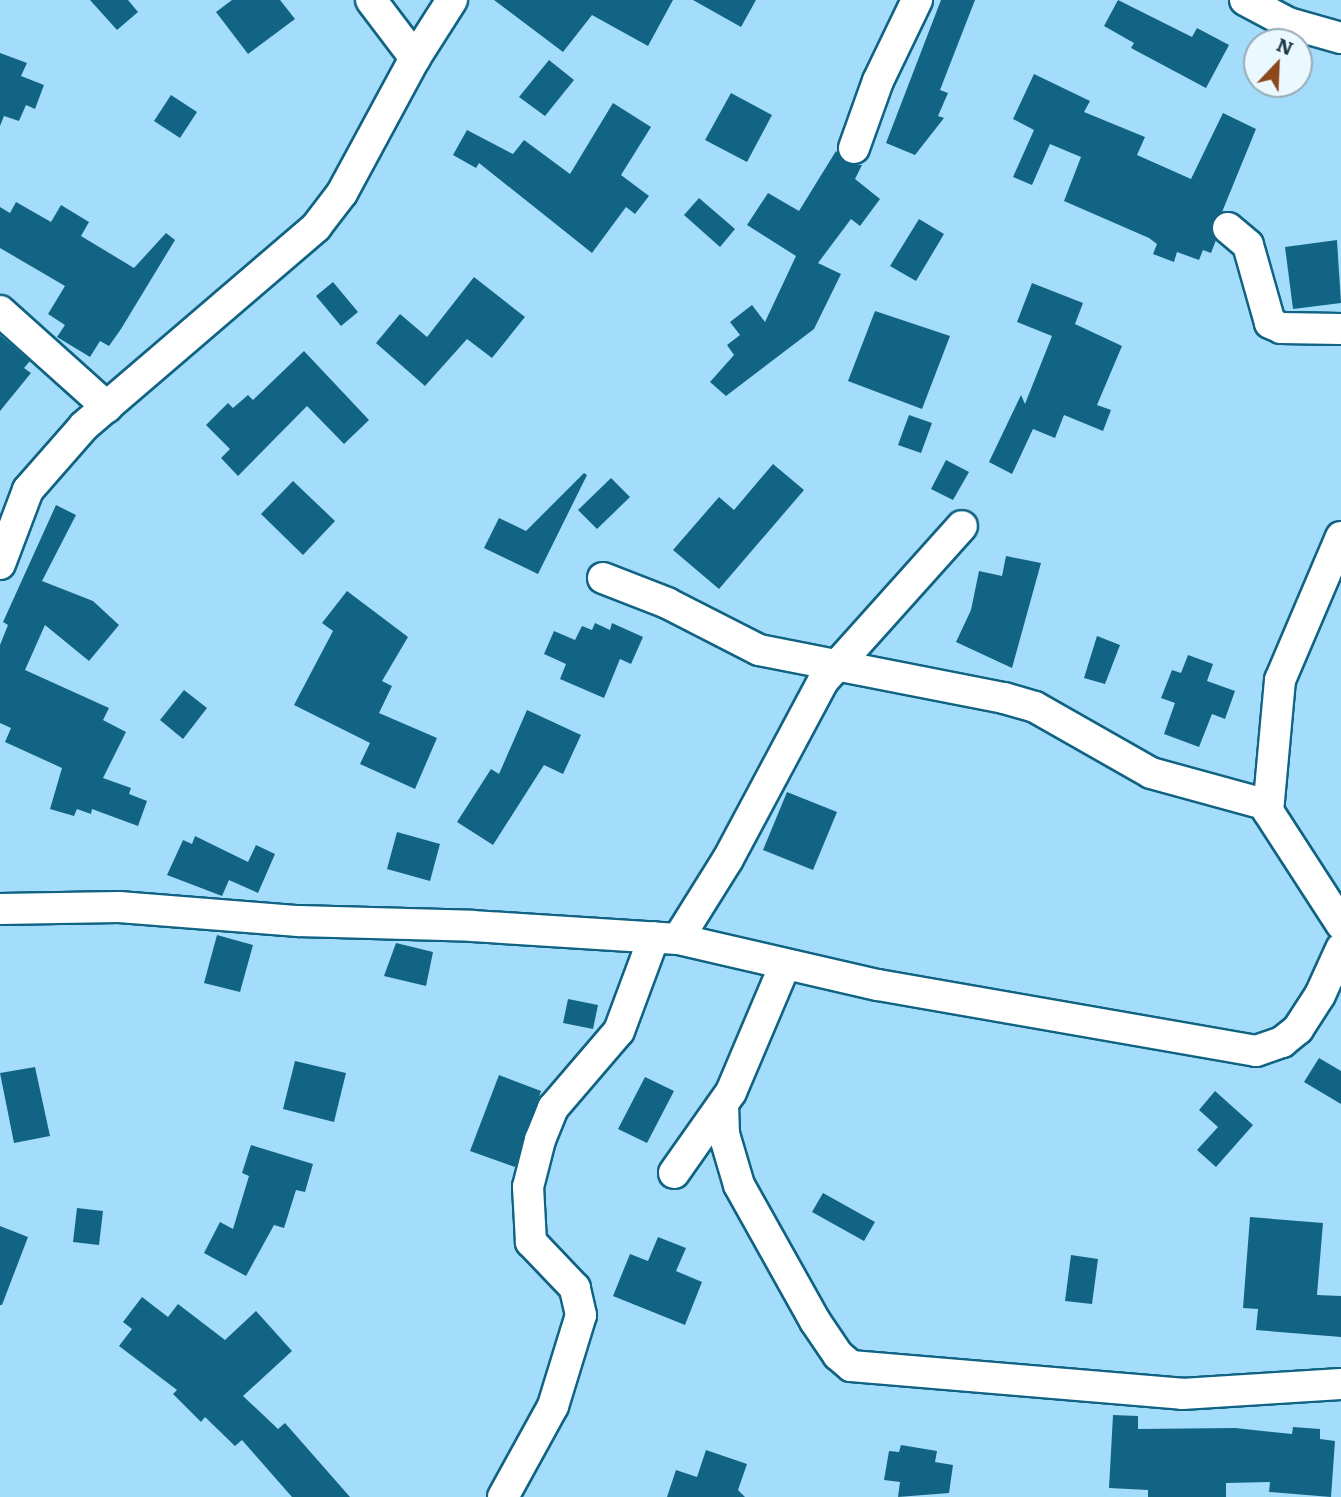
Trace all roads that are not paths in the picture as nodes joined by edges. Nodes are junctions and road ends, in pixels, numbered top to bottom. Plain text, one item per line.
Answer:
1 (371, 0) edge
2 (452, 0) edge
3 (917, 0) edge
4 (1245, 0) edge
5 (1341, 38) edge
6 (415, 58) junction
7 (854, 148) dead end
8 (1228, 228) dead end
9 (0, 311) edge
10 (1341, 329) edge
11 (107, 407) junction
12 (962, 526) dead end
13 (1341, 537) edge
14 (0, 564) edge
15 (603, 578) dead end
16 (835, 664) junction
17 (1268, 805) junction
18 (0, 909) edge
19 (1341, 924) edge
20 (666, 938) junction
21 (1341, 949) edge
22 (785, 965) junction
23 (723, 1105) junction
24 (674, 1173) dead end
25 (1341, 1384) edge
26 (503, 1497) edge

1 - 6 street
2 - 6 street
3 - 7 street
4 - 5 street
6 - 11 street
8 - 10 street
9 - 11 street
11 - 14 street
12 - 16 street
13 - 17 street
15 - 16 street
16 - 17 street
16 - 20 street
17 - 19 street
18 - 20 street
20 - 22 street
20 - 26 street
21 - 22 street
22 - 23 street
23 - 24 street
23 - 25 street

